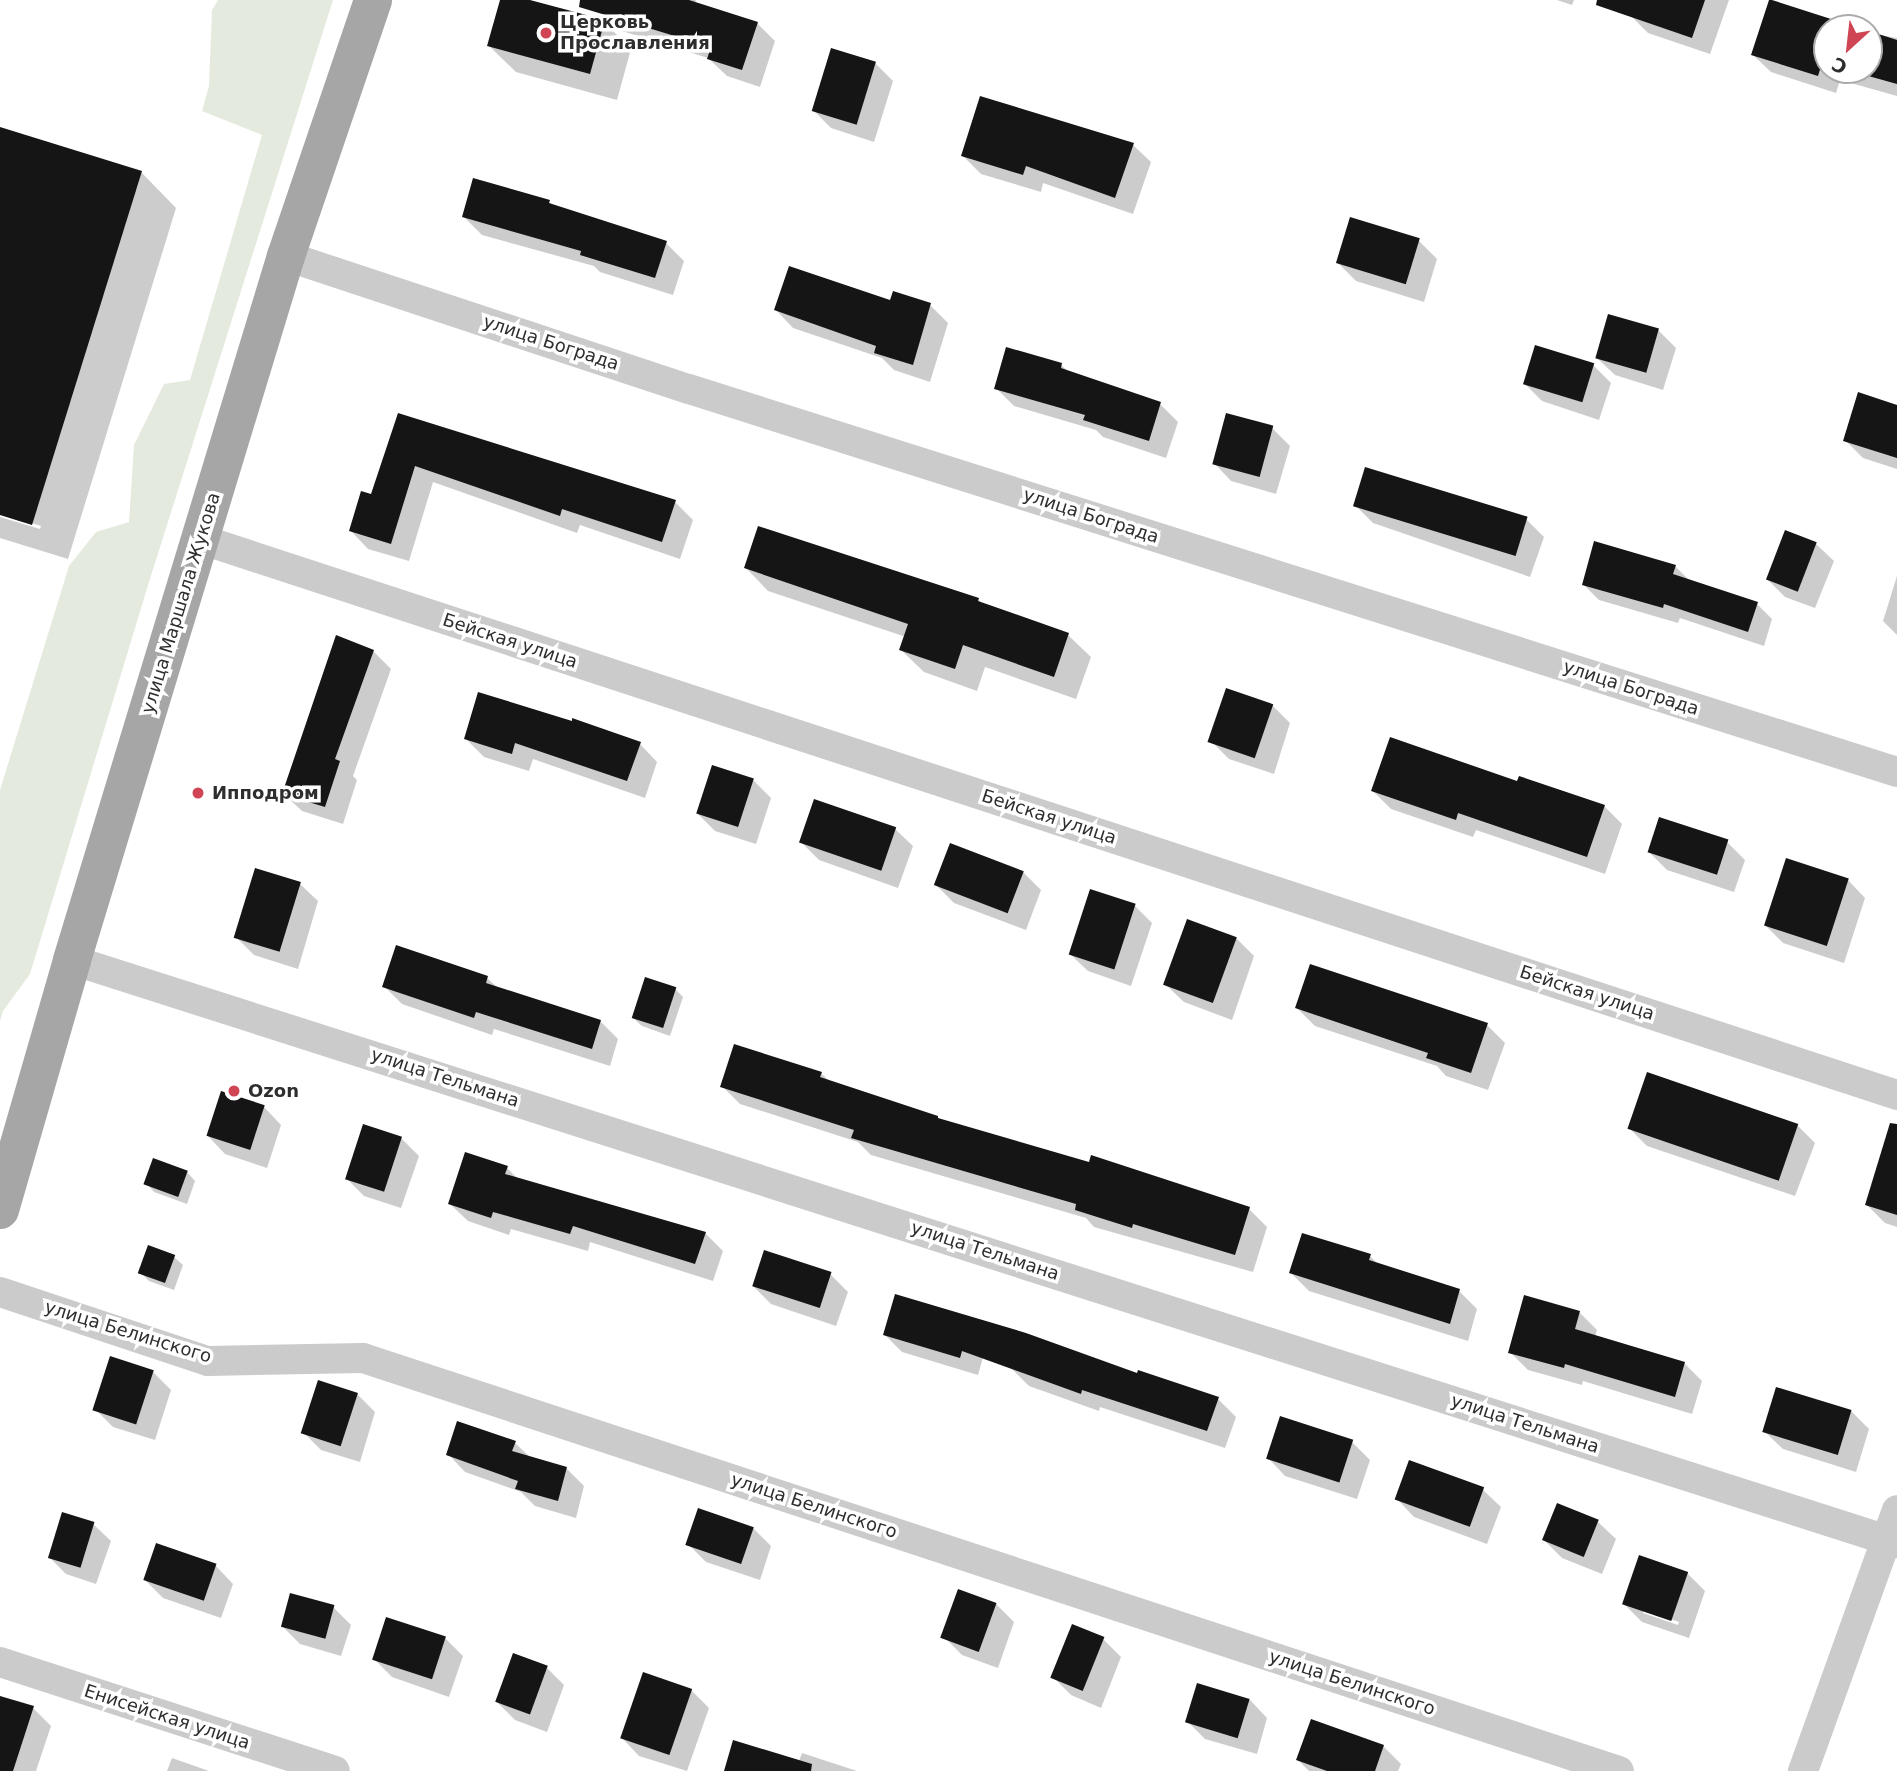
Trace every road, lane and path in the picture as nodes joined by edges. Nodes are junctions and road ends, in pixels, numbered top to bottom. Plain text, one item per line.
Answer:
1 (373, 0) edge
2 (286, 256) junction
3 (200, 539) junction
4 (1897, 772) edge
5 (72, 960) junction
6 (1897, 1095) edge
7 (0, 1210) edge
8 (0, 1292) edge
9 (1897, 1510) edge
10 (1892, 1542) edge
11 (0, 1662) edge
12 (335, 1771) edge
13 (1619, 1771) edge
14 (1803, 1771) edge

1 - 2 main road, улица Маршала Жукова
2 - 3 main road, улица Маршала Жукова
2 - 4 street, улица Бограда
3 - 5 main road, улица Маршала Жукова
3 - 6 street, Бейская улица
5 - 7 main road, улица Маршала Жукова
5 - 10 street, улица Тельмана
8 - 13 street, улица Белинского
9 - 10 street
10 - 14 street
11 - 12 street, Енисейская улица

